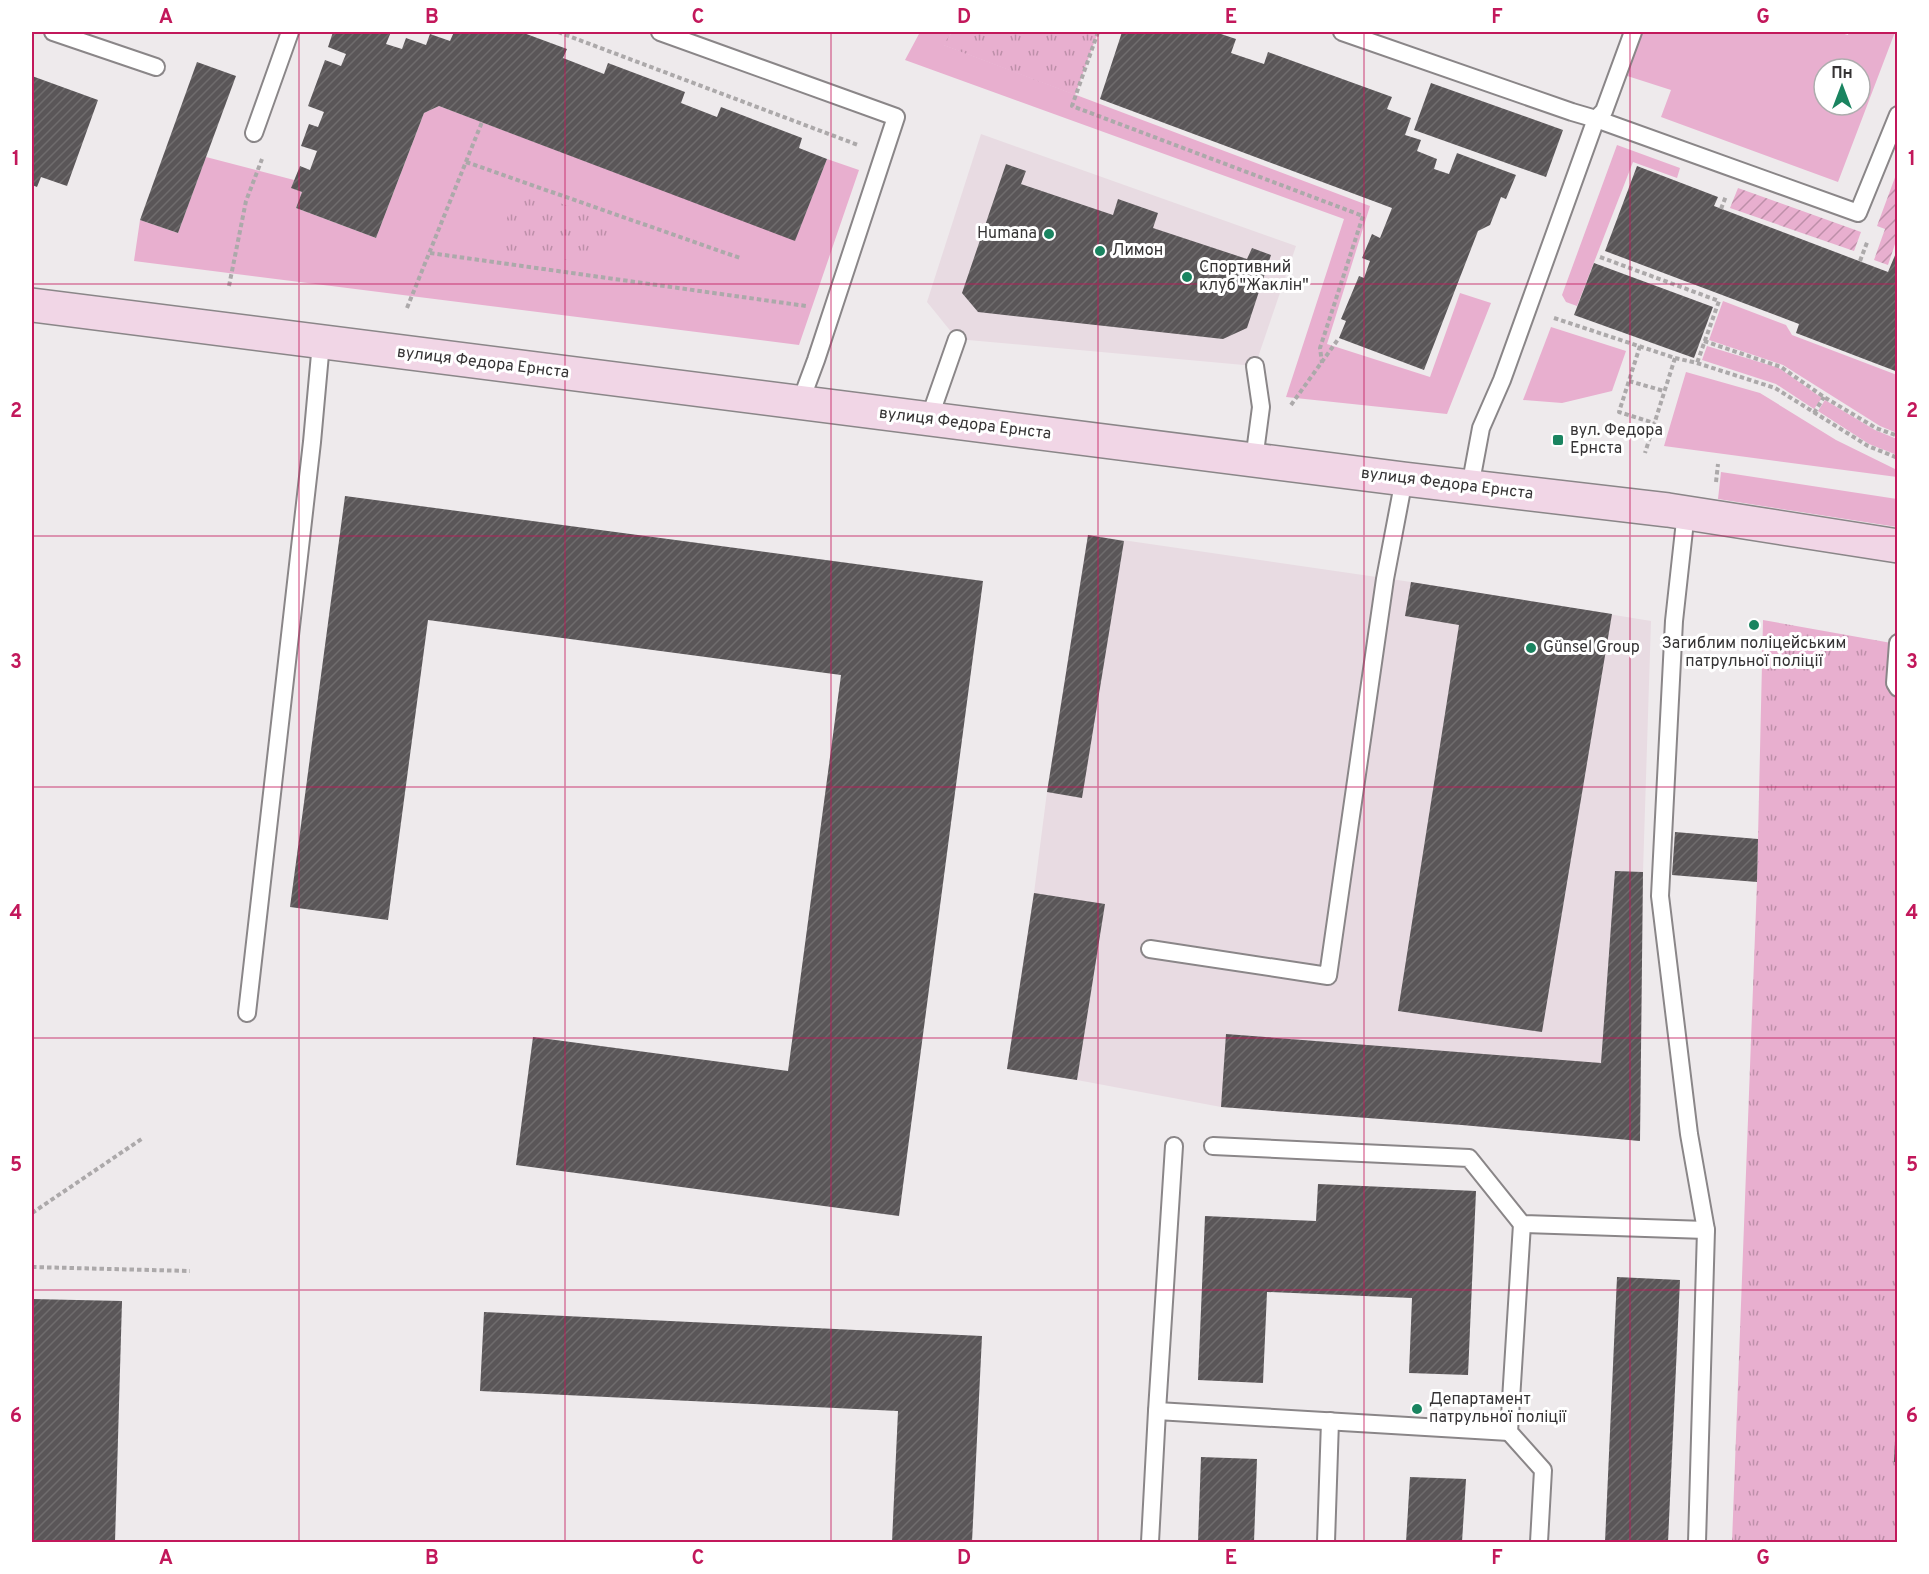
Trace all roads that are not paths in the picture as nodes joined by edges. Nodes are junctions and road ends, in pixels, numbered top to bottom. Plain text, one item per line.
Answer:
1 (53, 32) edge
2 (290, 32) edge
3 (660, 32) edge
4 (1342, 32) edge
5 (1633, 32) edge
6 (156, 67) dead end
7 (1898, 115) edge
8 (1596, 118) junction
9 (254, 133) dead end
10 (32, 305) edge
11 (957, 339) dead end
12 (321, 342) junction
13 (1255, 366) dead end
14 (800, 403) junction
15 (929, 419) junction
16 (1254, 460) junction
17 (1404, 479) junction
18 (1470, 487) junction
19 (1686, 512) junction
20 (1898, 546) edge
21 (1898, 644) edge
22 (1898, 688) edge
23 (1150, 949) dead end
24 (247, 1013) dead end
25 (1174, 1146) dead end
26 (1213, 1146) dead end
27 (1522, 1224) junction
28 (1706, 1230) junction
29 (1157, 1411) junction
30 (1330, 1421) junction
31 (1509, 1432) junction
32 (1149, 1542) edge
33 (1326, 1542) edge
34 (1539, 1542) edge
35 (1697, 1542) edge

1 - 6 lane
2 - 9 lane
3 - 14 lane
4 - 8 lane
5 - 8 lane
7 - 8 lane
8 - 18 lane
10 - 12 street, вулиця Федора Ернста
11 - 15 lane
12 - 14 street, вулиця Федора Ернста
12 - 24 lane
13 - 16 lane
14 - 15 street, вулиця Федора Ернста
15 - 16 street, вулиця Федора Ернста
16 - 17 street, вулиця Федора Ернста
17 - 18 street, вулиця Федора Ернста
17 - 23 lane
18 - 19 street, вулиця Федора Ернста
19 - 20 street, вулиця Федора Ернста
19 - 28 lane
21 - 22 lane
25 - 29 lane
26 - 27 lane
27 - 28 lane
27 - 31 lane
28 - 35 lane
29 - 30 lane
29 - 32 lane
30 - 31 lane
30 - 33 lane
31 - 34 lane

